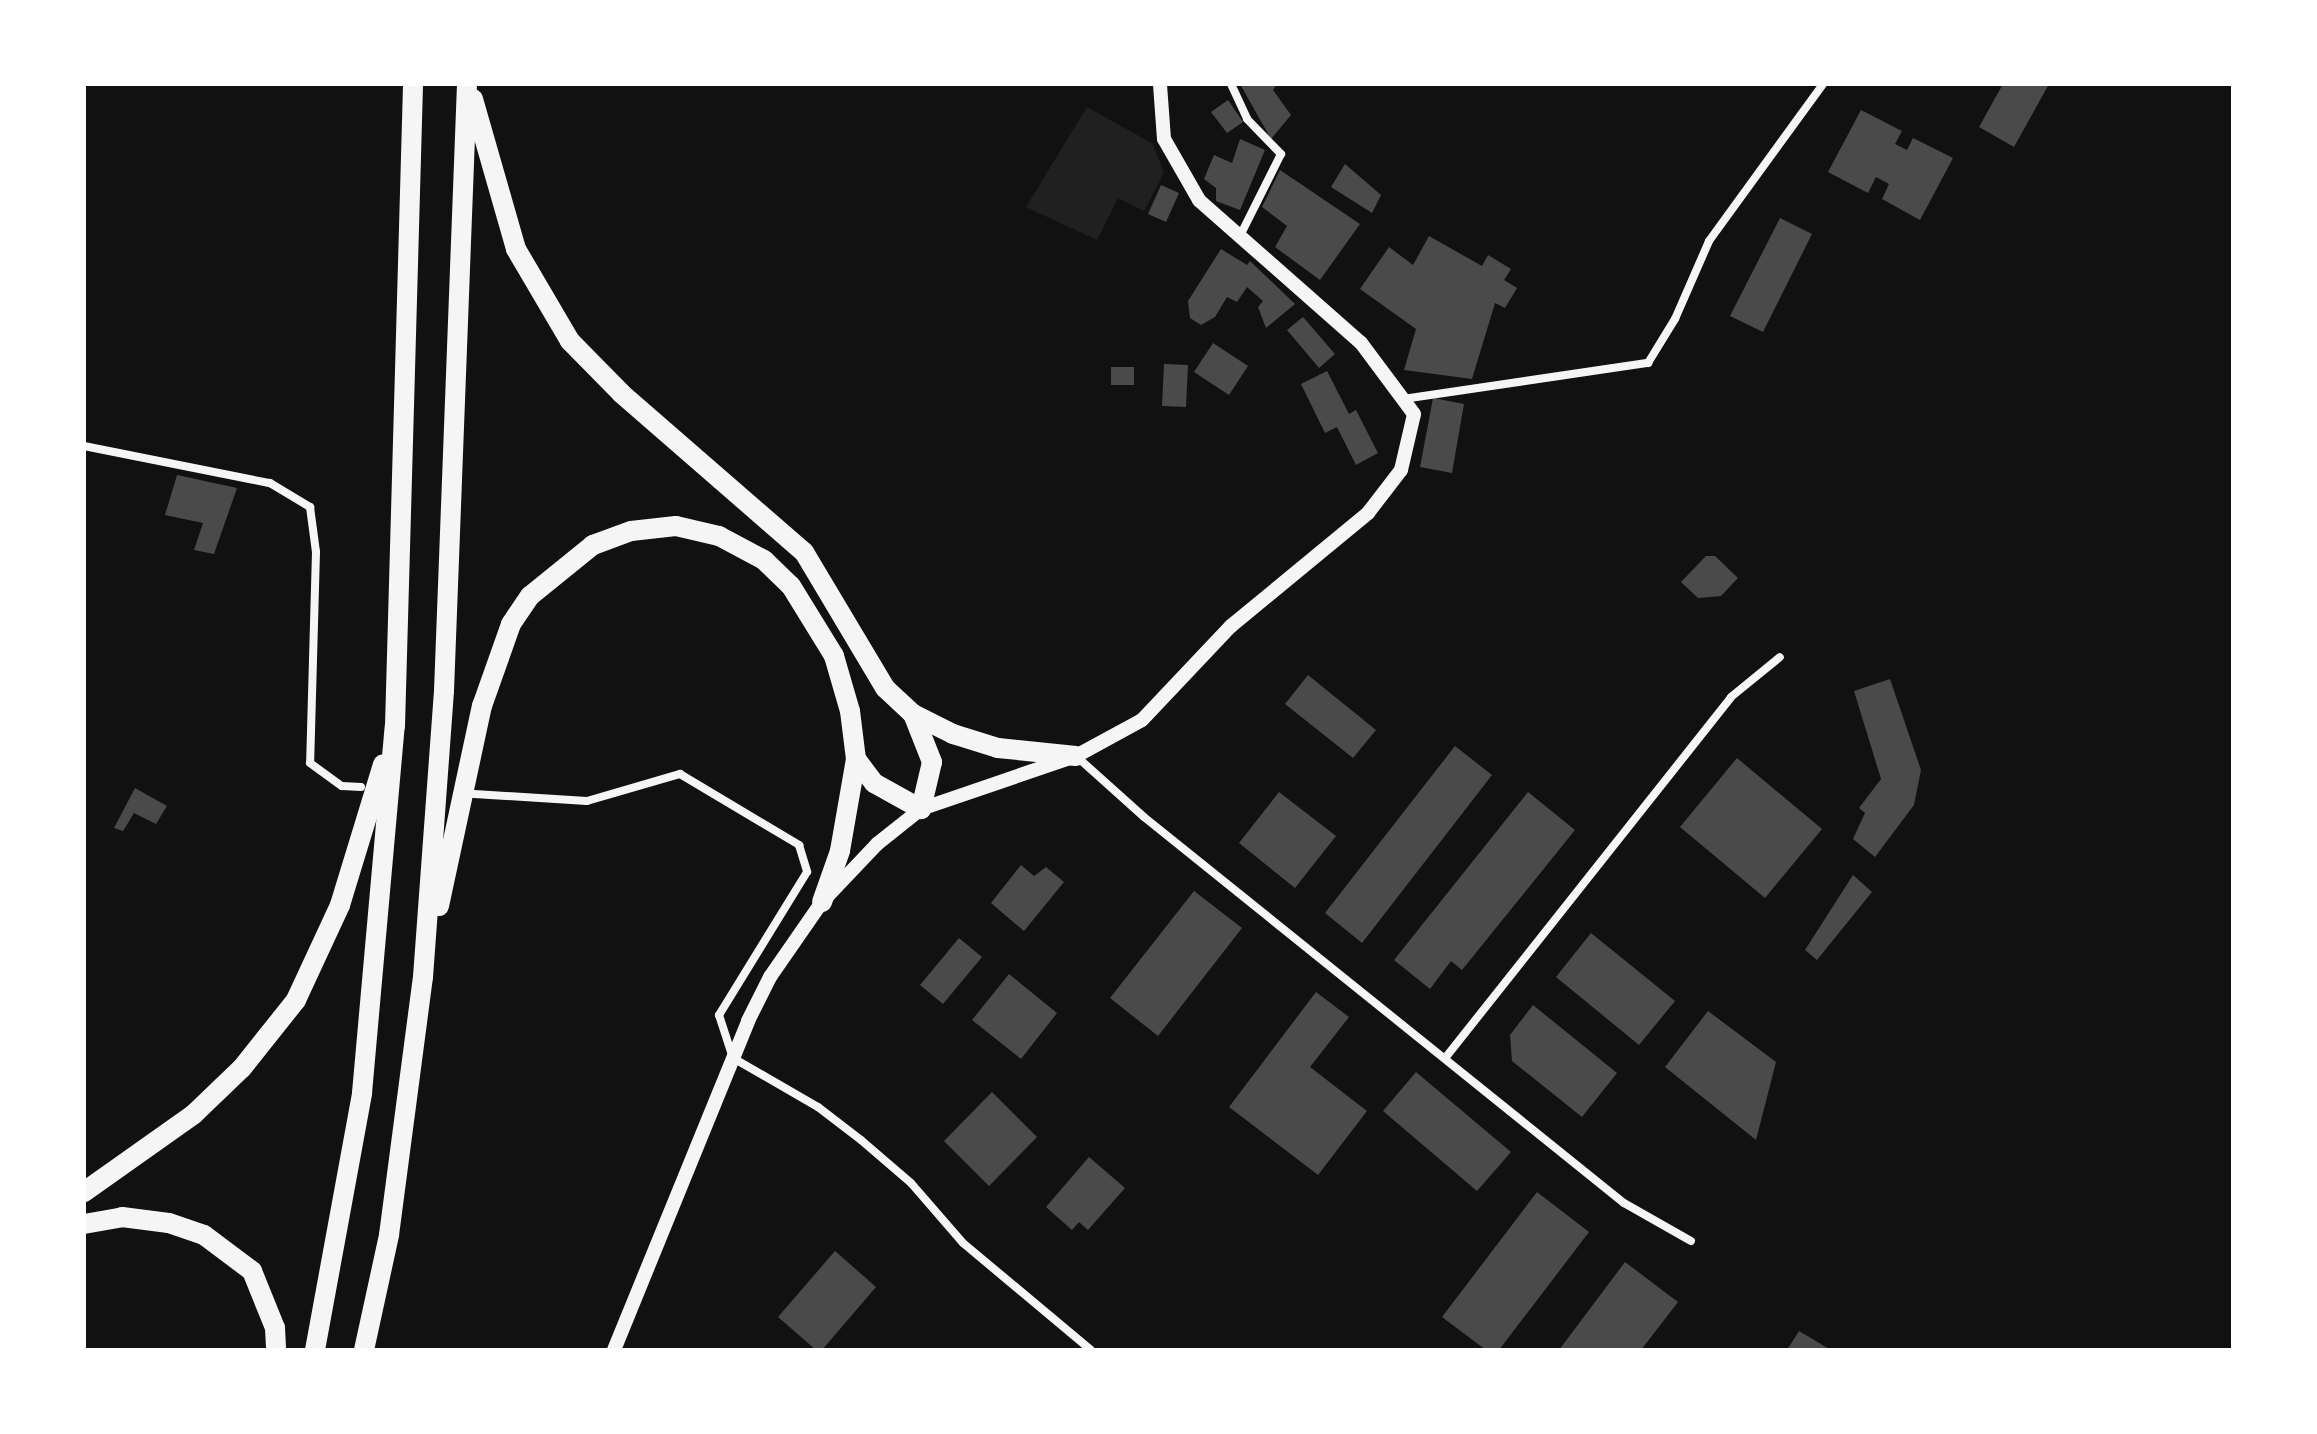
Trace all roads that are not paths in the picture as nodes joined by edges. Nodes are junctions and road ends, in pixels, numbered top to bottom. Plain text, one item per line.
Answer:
1 (413, 84) edge
2 (468, 84) edge
3 (1160, 84) edge
4 (1231, 84) edge
5 (1823, 84) edge
6 (1238, 239) junction
7 (1403, 399) junction
8 (84, 446) edge
9 (1780, 657) dead end
10 (913, 714) junction
11 (395, 726) junction
12 (1076, 756) junction
13 (856, 759) junction
14 (361, 787) dead end
15 (474, 794) dead end
16 (921, 809) junction
17 (822, 902) junction
18 (423, 977) junction
19 (1446, 1057) junction
20 (733, 1058) junction
21 (84, 1192) edge
22 (84, 1224) edge
23 (1691, 1241) dead end
24 (276, 1350) edge
25 (315, 1350) edge
26 (364, 1350) edge
27 (614, 1350) edge
28 (1091, 1350) edge

1 - 11 highway
2 - 10 highway
2 - 18 highway
3 - 6 street
4 - 6 street
5 - 7 street
6 - 7 street
7 - 12 street
8 - 14 street
9 - 19 street
10 - 12 highway
10 - 16 highway
11 - 21 highway
11 - 25 highway
12 - 16 street
12 - 19 street
13 - 16 highway
13 - 17 highway
13 - 18 highway
15 - 20 street
16 - 17 street
17 - 20 street
18 - 26 highway
19 - 23 street
20 - 27 street
20 - 28 street
22 - 24 highway

